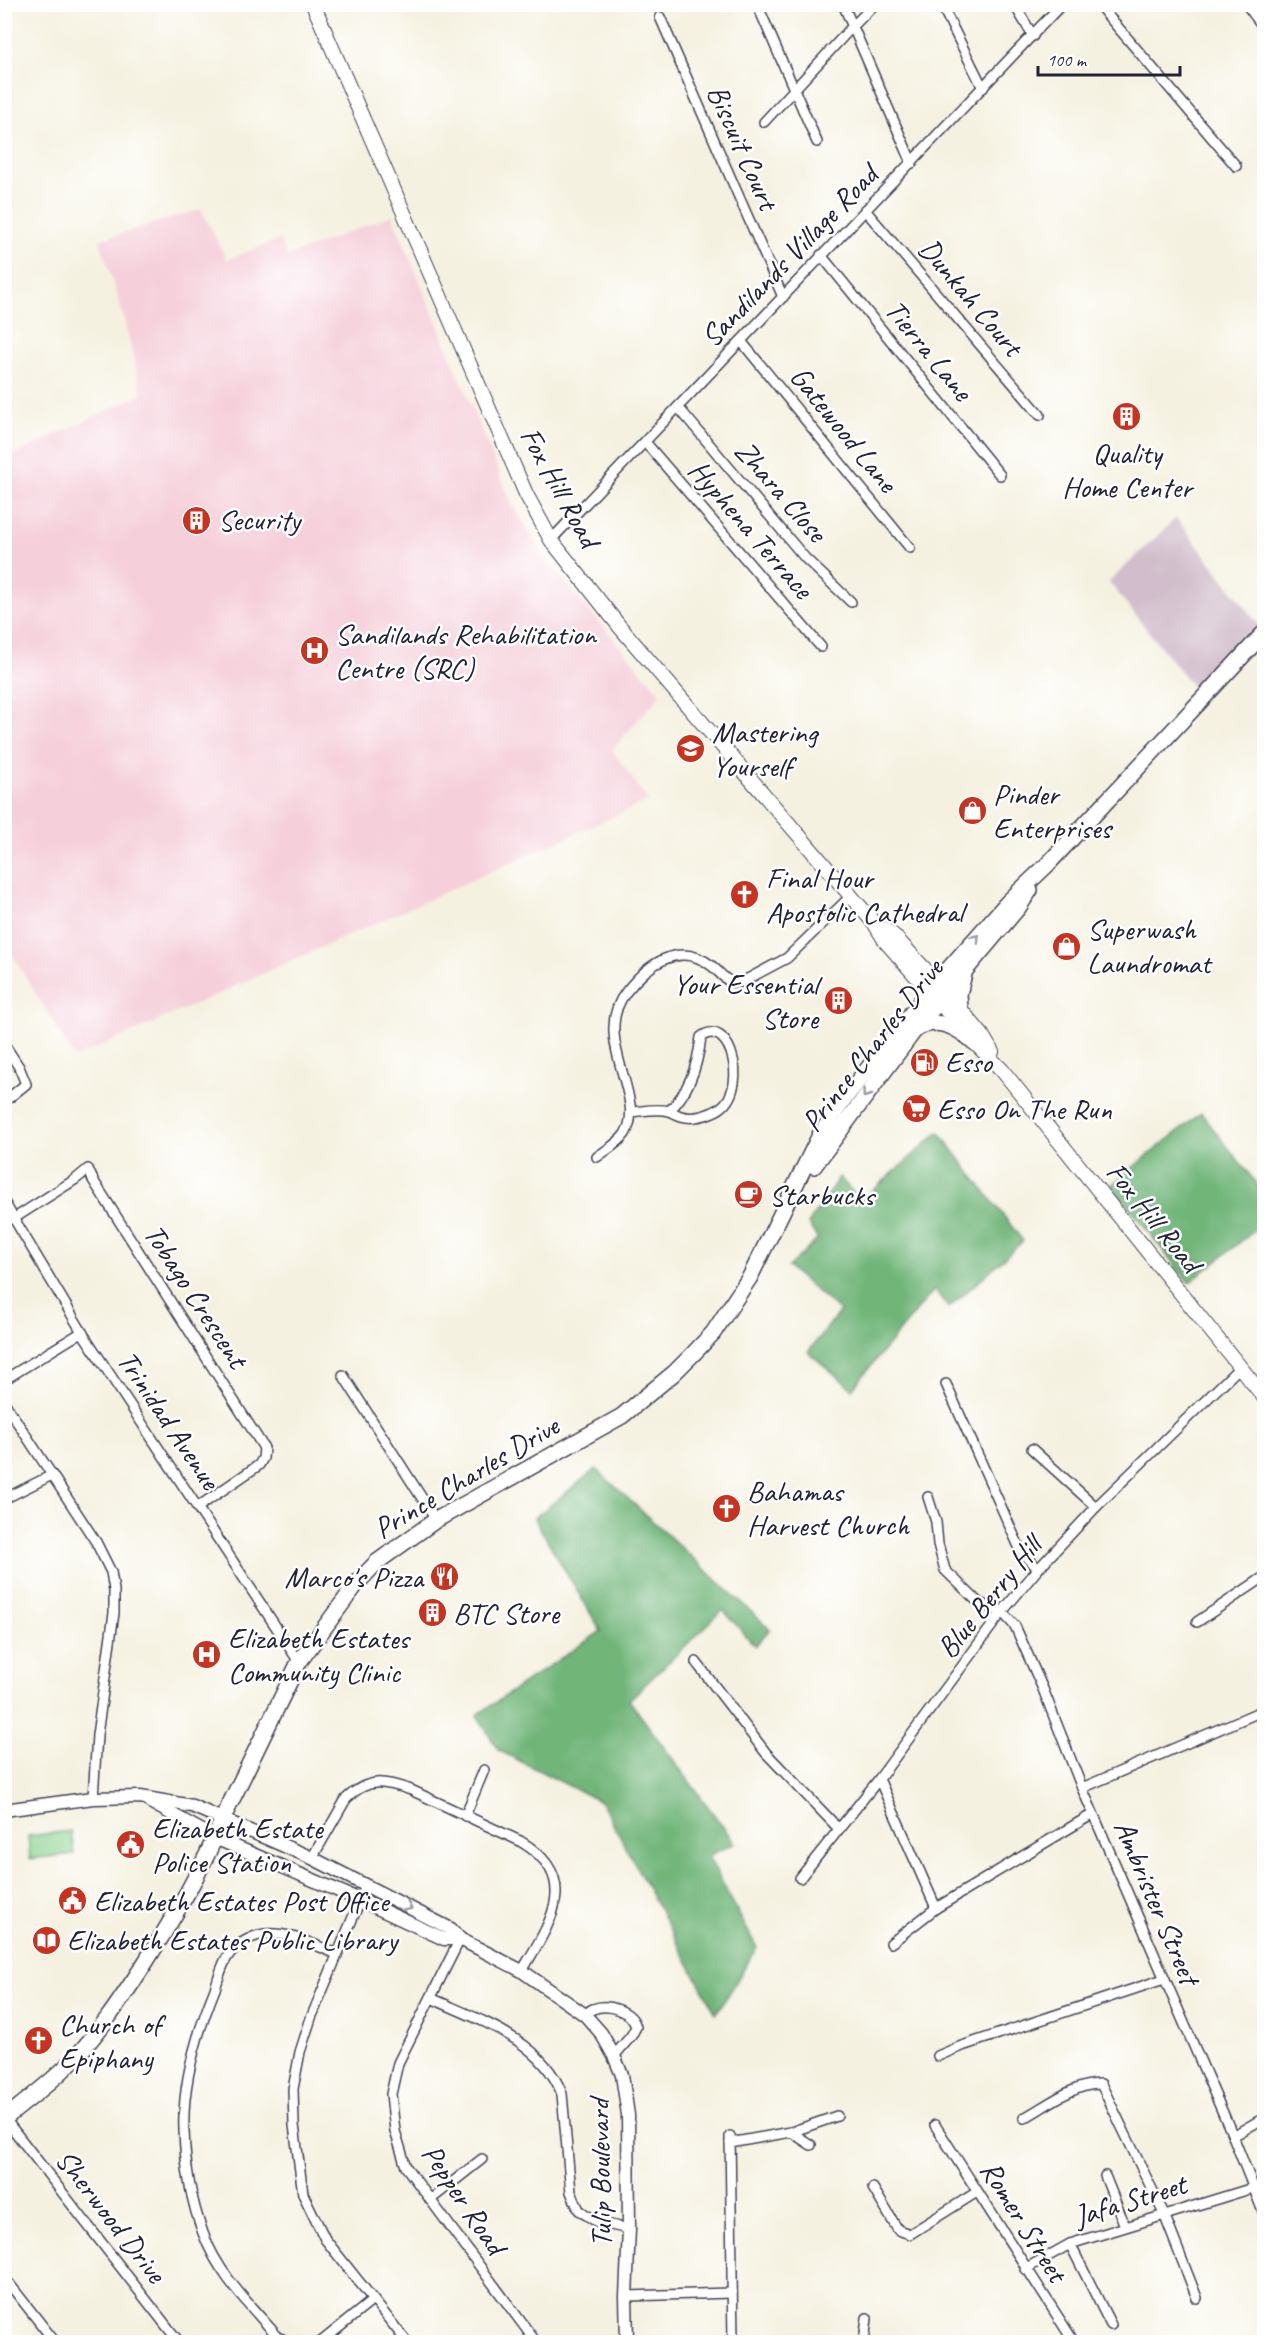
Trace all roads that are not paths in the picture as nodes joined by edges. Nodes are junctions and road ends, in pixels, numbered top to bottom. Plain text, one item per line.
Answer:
1 (313, 4) edge
2 (757, 4) edge
3 (843, 4) edge
4 (875, 4) edge
5 (941, 4) edge
6 (1014, 4) edge
7 (1062, 4) edge
8 (1098, 4) edge
9 (1246, 4) edge
10 (660, 17) dead end
11 (852, 27) junction
12 (1264, 28) edge
13 (1033, 36) junction
14 (983, 88) junction
15 (794, 90) junction
16 (764, 122) dead end
17 (817, 142) dead end
18 (912, 163) junction
19 (1236, 165) dead end
20 (866, 210) junction
21 (821, 255) junction
22 (783, 297) junction
23 (741, 341) junction
24 (678, 408) junction
25 (1041, 415) dead end
26 (645, 442) junction
27 (1000, 476) dead end
28 (551, 540) junction
29 (910, 548) dead end
30 (851, 602) dead end
31 (1264, 633) edge
32 (821, 647) dead end
33 (1047, 865) junction
34 (851, 896) junction
35 (969, 966) junction
36 (938, 991) junction
37 (960, 1009) junction
38 (914, 1031) junction
39 (974, 1042) junction
40 (4, 1044) edge
41 (1002, 1070) junction
42 (4, 1102) edge
43 (669, 1111) junction
44 (632, 1112) junction
45 (597, 1157) dead end
46 (4, 1202) edge
47 (787, 1204) junction
48 (13, 1219) junction
49 (82, 1332) junction
50 (1240, 1367) junction
51 (343, 1375) dead end
52 (4, 1380) edge
53 (946, 1384) dead end
54 (1262, 1388) edge
55 (4, 1402) edge
56 (1032, 1449) dead end
57 (52, 1475) junction
58 (928, 1497) dead end
59 (4, 1499) edge
60 (198, 1507) junction
61 (1096, 1507) junction
62 (436, 1520) junction
63 (1038, 1569) junction
64 (1264, 1577) edge
65 (1002, 1612) junction
66 (1197, 1622) dead end
67 (299, 1662) junction
68 (696, 1662) dead end
69 (1264, 1710) edge
70 (484, 1770) dead end
71 (879, 1779) junction
72 (1082, 1788) junction
73 (140, 1797) junction
74 (93, 1798) junction
75 (4, 1810) edge
76 (1093, 1814) junction
77 (465, 1816) junction
78 (223, 1818) junction
79 (839, 1829) junction
80 (215, 1838) junction
81 (312, 1858) junction
82 (800, 1878) dead end
83 (366, 1886) junction
84 (360, 1900) junction
85 (936, 1908) junction
86 (460, 1939) junction
87 (891, 1943) dead end
88 (338, 1954) junction
89 (522, 1971) junction
90 (1164, 1979) junction
91 (431, 1998) junction
92 (585, 2015) junction
93 (614, 2056) junction
94 (938, 2056) dead end
95 (837, 2116) dead end
96 (1024, 2118) dead end
97 (1264, 2118) edge
98 (5, 2119) edge
99 (934, 2125) dead end
100 (791, 2132) junction
101 (1233, 2136) junction
102 (811, 2145) dead end
103 (482, 2159) dead end
104 (1105, 2176) dead end
105 (873, 2188) dead end
106 (977, 2192) junction
107 (1258, 2192) edge
108 (430, 2200) junction
109 (1164, 2214) junction
110 (1264, 2214) edge
111 (1125, 2226) junction
112 (629, 2229) junction
113 (1070, 2244) junction
114 (1025, 2269) junction
115 (4, 2277) edge
116 (732, 2294) junction
117 (626, 2296) junction
118 (1197, 2298) dead end
119 (374, 2300) junction
120 (867, 2318) dead end
121 (1111, 2325) dead end
122 (55, 2343) edge
123 (178, 2343) edge
124 (286, 2343) edge
125 (321, 2343) edge
126 (406, 2343) edge
127 (536, 2343) edge
128 (627, 2343) edge
129 (733, 2343) edge
130 (864, 2343) edge
131 (1074, 2343) edge

1 - 28 main road, Fox Hill Road
2 - 15 street
3 - 11 street
4 - 11 street
5 - 14 street
6 - 13 street
7 - 13 street, Sandilands Village Road
8 - 19 street
9 - 12 street
10 - 22 street, Biscuit Court
11 - 15 street
11 - 18 street
13 - 14 street, Sandilands Village Road
14 - 18 street, Sandilands Village Road
15 - 16 street
15 - 17 street
18 - 20 street, Sandilands Village Road
20 - 21 street, Sandilands Village Road
20 - 25 street, Dunkah Court
21 - 22 street, Sandilands Village Road
21 - 27 street, Tierra Lane
22 - 23 street, Sandilands Village Road
23 - 24 street, Sandilands Village Road
23 - 29 street, Gatewood Lane
24 - 26 street, Sandilands Village Road
24 - 30 street, Zhara Close
26 - 28 street, Sandilands Village Road
26 - 32 street, Hyphena Terrace
28 - 34 main road, Fox Hill Road
31 - 33 highway, Prince Charles Drive
33 - 35 highway, Prince Charles Drive
36 -> 33 highway, Prince Charles Drive
34 - 36 main road, Fox Hill Road
34 - 44 street
35 - 36 highway, Prince Charles Drive
35 - 37 highway
36 - 37 main road, Fox Hill Road
36 - 38 highway, Prince Charles Drive
36 - 39 main road, Fox Hill Road
36 - 47 highway, Prince Charles Drive
37 - 41 main road, Fox Hill Road
38 - 39 highway
38 -> 47 highway, Prince Charles Drive
39 - 41 main road, Fox Hill Road
40 - 42 street
41 - 50 main road, Fox Hill Road
43 - 43 street
43 - 44 street
44 - 45 street
46 - 48 street, Trinidad Avenue
47 - 62 highway, Prince Charles Drive
48 - 49 street, Trinidad Avenue
48 - 60 street, Tobago Crescent
49 - 52 street
49 - 60 street, Trinidad Avenue
50 - 54 main road, Fox Hill Road
50 - 61 street, Blue Berry Hill
51 - 62 street
53 - 63 street
55 - 57 street
56 - 61 street
57 - 59 street
57 - 74 street
58 - 65 street
60 - 67 street, Trinidad Avenue
61 - 63 street, Blue Berry Hill
62 - 67 highway, Prince Charles Drive
63 - 65 street, Blue Berry Hill
64 - 66 street
65 - 71 street, Blue Berry Hill
65 - 72 street, Ambrister Street
67 - 78 highway, Prince Charles Drive
68 - 79 street
69 - 72 street
70 - 77 street
71 - 79 street, Blue Berry Hill
71 - 85 street
72 - 76 street, Ambrister Street
73 - 74 street, Tulip Boulevard
73 - 78 street, Tulip Boulevard
73 - 80 street, Tulip Boulevard
74 - 75 street, Tulip Boulevard
76 - 85 street
76 - 90 street, Ambrister Street
77 - 81 street
77 - 89 street
78 - 80 highway, Prince Charles Drive
78 - 81 street, Tulip Boulevard
79 - 82 street, Blue Berry Hill
80 - 84 street, Tulip Boulevard
80 - 98 highway, Prince Charles Drive
81 - 83 street, Tulip Boulevard
83 - 84 street
83 -> 86 street, Tulip Boulevard
84 - 86 street, Tulip Boulevard
84 - 88 street
85 - 87 street
86 - 89 street, Tulip Boulevard
86 - 91 street, Pepper Road
88 - 119 street
88 - 124 street
89 - 92 street, Tulip Boulevard
90 - 94 street
90 - 101 street, Ambrister Street
91 - 108 street, Pepper Road
91 - 112 street
92 - 93 street, Tulip Boulevard
92 - 93 street
93 - 112 street, Tulip Boulevard
95 - 100 street
96 - 109 street
97 - 101 street
98 - 123 street, Sherwood Drive
99 - 106 street, Romer Street
100 - 102 street
100 - 116 street
101 - 107 street, Ambrister Street
103 - 108 street
104 - 111 street
105 - 106 street
106 - 114 street, Romer Street
107 - 109 street, Jafa Street
107 - 110 street, Ambrister Street
108 - 127 street, Pepper Road
109 - 111 street, Jafa Street
109 - 118 street
111 - 113 street, Jafa Street
112 - 117 street, Tulip Boulevard
113 - 114 street, Jafa Street
113 - 121 street
114 - 131 street, Romer Street
115 - 122 street
116 - 117 street
116 - 129 street
117 - 128 street, Tulip Boulevard
119 - 125 street
119 - 126 street
120 - 130 street

